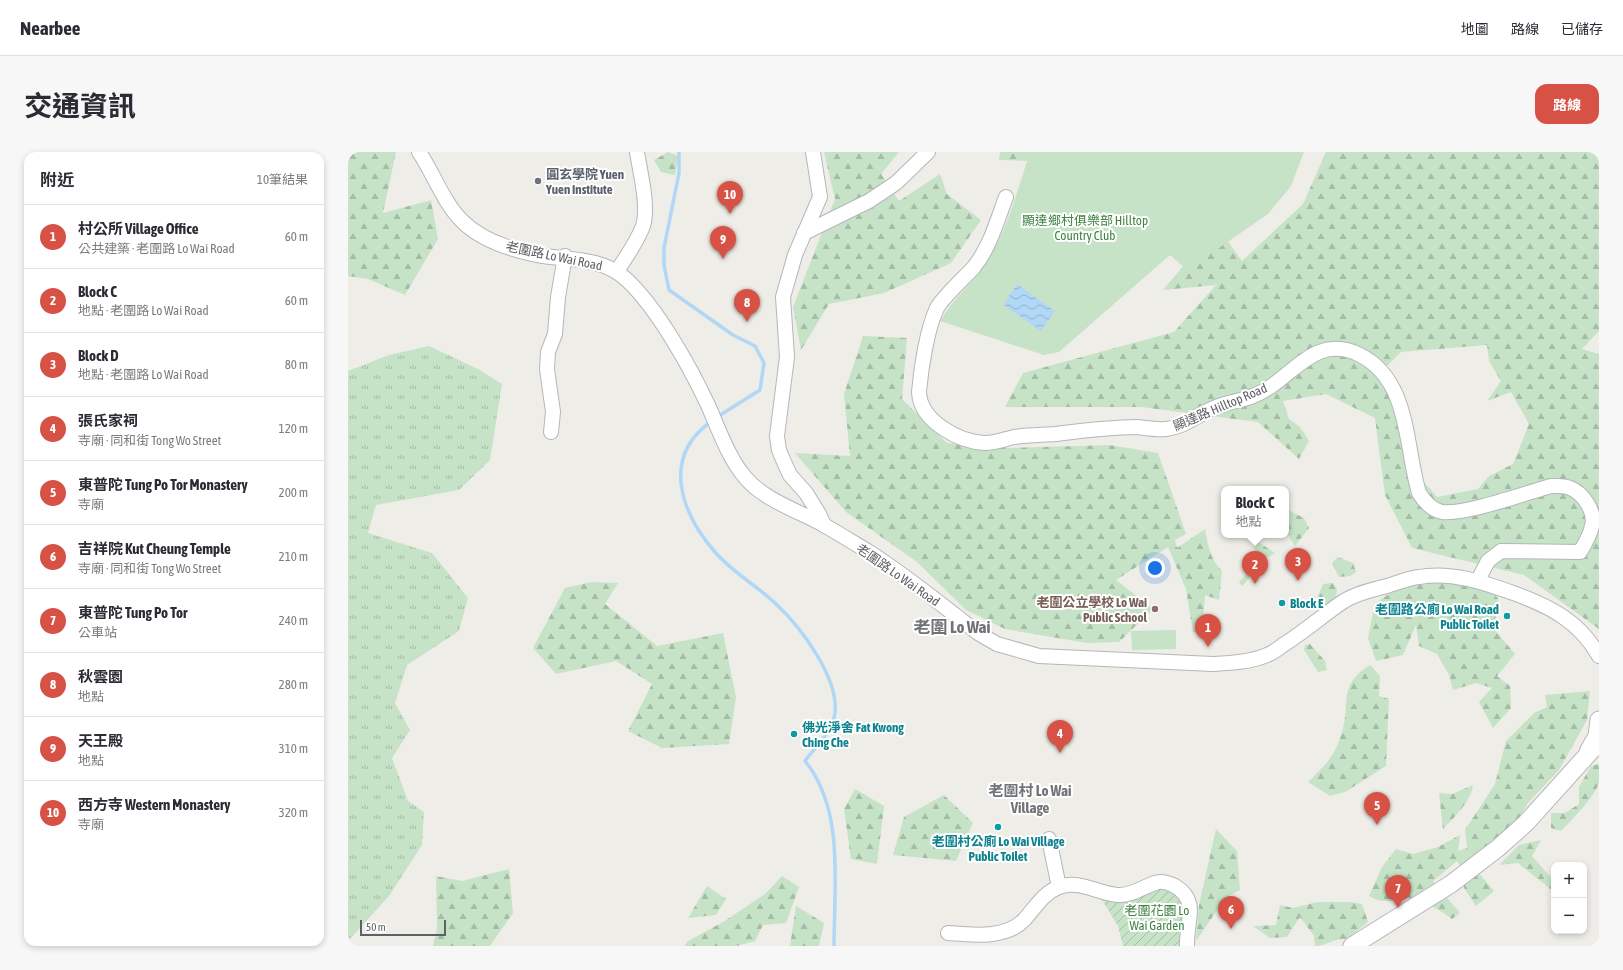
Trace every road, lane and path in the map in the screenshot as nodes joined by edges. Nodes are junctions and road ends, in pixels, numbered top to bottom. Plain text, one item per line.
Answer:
1 (420, 152) edge
2 (637, 152) edge
3 (813, 152) edge
4 (928, 152) edge
5 (1006, 197) dead end
6 (804, 233) junction
7 (565, 256) junction
8 (617, 271) junction
9 (551, 432) dead end
10 (824, 525) junction
11 (1478, 580) junction
12 (1598, 656) edge
13 (1599, 720) edge
14 (1599, 742) edge
15 (1585, 757) junction
16 (1049, 839) dead end
17 (1059, 887) junction
18 (948, 933) dead end
19 (1187, 946) edge
20 (1352, 946) edge

1 - 7 street, 老圍路 Lo Wai Road
2 - 8 street
3 - 6 street
4 - 6 street
5 - 11 street, 顯達路 Hilltop Road
6 - 10 street
7 - 8 street, 老圍路 Lo Wai Road
7 - 9 street
8 - 10 street, 老圍路 Lo Wai Road
10 - 11 street, 老圍路 Lo Wai Road
11 - 12 street, 老圍路 Lo Wai Road
13 - 15 street
14 - 15 street
15 - 20 street
16 - 17 street
17 - 18 street
17 - 19 street

